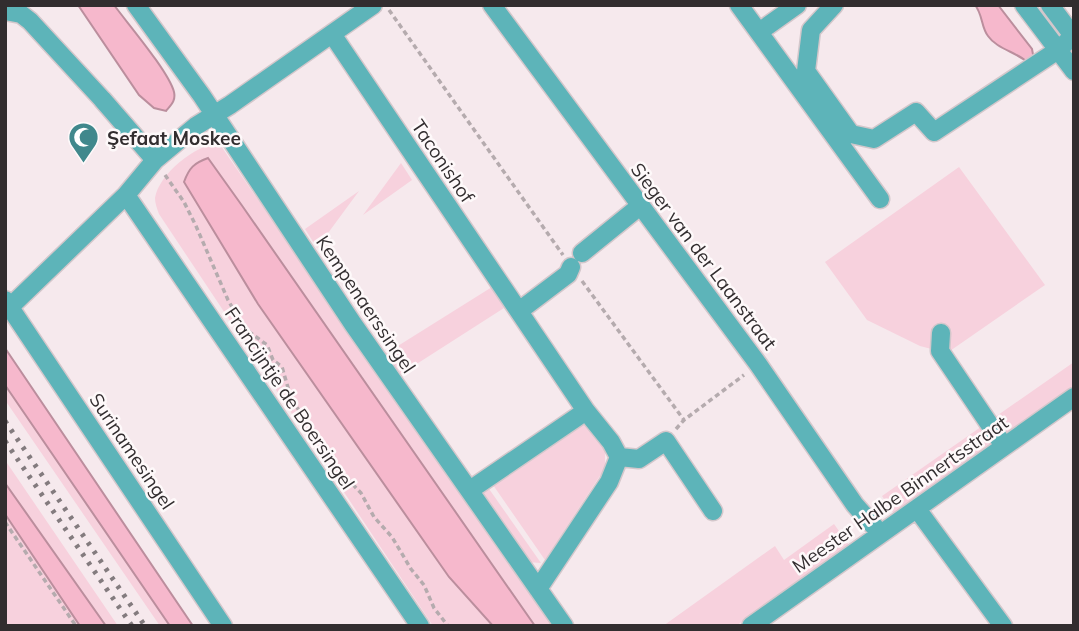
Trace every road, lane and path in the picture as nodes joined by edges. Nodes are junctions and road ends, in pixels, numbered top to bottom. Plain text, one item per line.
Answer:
1 (136, 5) edge
2 (373, 5) edge
3 (386, 5) edge
4 (492, 5) edge
5 (739, 5) edge
6 (797, 5) edge
7 (834, 5) edge
8 (1024, 5) edge
9 (1050, 5) edge
10 (5, 11) edge
11 (759, 32) junction
12 (332, 34) junction
13 (1074, 37) edge
14 (1058, 50) junction
15 (1074, 71) edge
16 (214, 116) junction
17 (155, 160) junction
18 (126, 195) junction
19 (880, 199) dead end
20 (640, 206) junction
21 (577, 260) junction
22 (8, 304) edge
23 (519, 311) junction
24 (941, 333) dead end
25 (758, 364) junction
26 (1074, 397) edge
27 (586, 411) junction
28 (684, 420) junction
29 (666, 441) junction
30 (1004, 446) junction
31 (327, 456) dead end
32 (619, 457) junction
33 (334, 465) dead end
34 (470, 490) junction
35 (917, 509) junction
36 (713, 511) dead end
37 (5, 522) edge
38 (880, 533) junction
39 (538, 589) junction
40 (76, 626) edge
41 (223, 626) edge
42 (419, 626) edge
43 (448, 626) edge
44 (564, 626) edge
45 (751, 626) edge
46 (1003, 626) edge

1 - 16 street, Kempenaerssingel
2 - 12 street
3 - 21 path
4 - 20 street, Sieger van der Laanstraat
5 - 11 street
6 - 11 street
7 - 14 street
8 - 14 street
9 - 13 street
10 - 17 street
11 - 19 street
12 - 16 street
12 - 23 street, Taconishof
13 - 14 street
14 - 15 street
16 - 17 street
16 - 34 street, Kempenaerssingel
17 - 18 street
17 - 31 path
18 - 22 street
18 - 42 street, Francijntje de Boersingel
20 - 21 street
20 - 25 street, Sieger van der Laanstraat
21 - 23 street
21 - 28 path
22 - 41 street, Surinamesingel
23 - 27 street, Taconishof
24 - 30 street
25 - 28 path
25 - 38 street, Sieger van der Laanstraat
26 - 30 street, Meester Halbe Binnertsstraat
27 - 32 street, Taconishof
27 - 34 street
28 - 29 path
29 - 32 street
29 - 36 street
30 - 35 street, Meester Halbe Binnertsstraat
32 - 39 street
33 - 43 path
34 - 39 street, Kempenaerssingel
35 - 38 street, Meester Halbe Binnertsstraat
35 - 46 street
37 - 40 path
38 - 45 street, Meester Halbe Binnertsstraat
39 - 44 street, Kempenaerssingel

